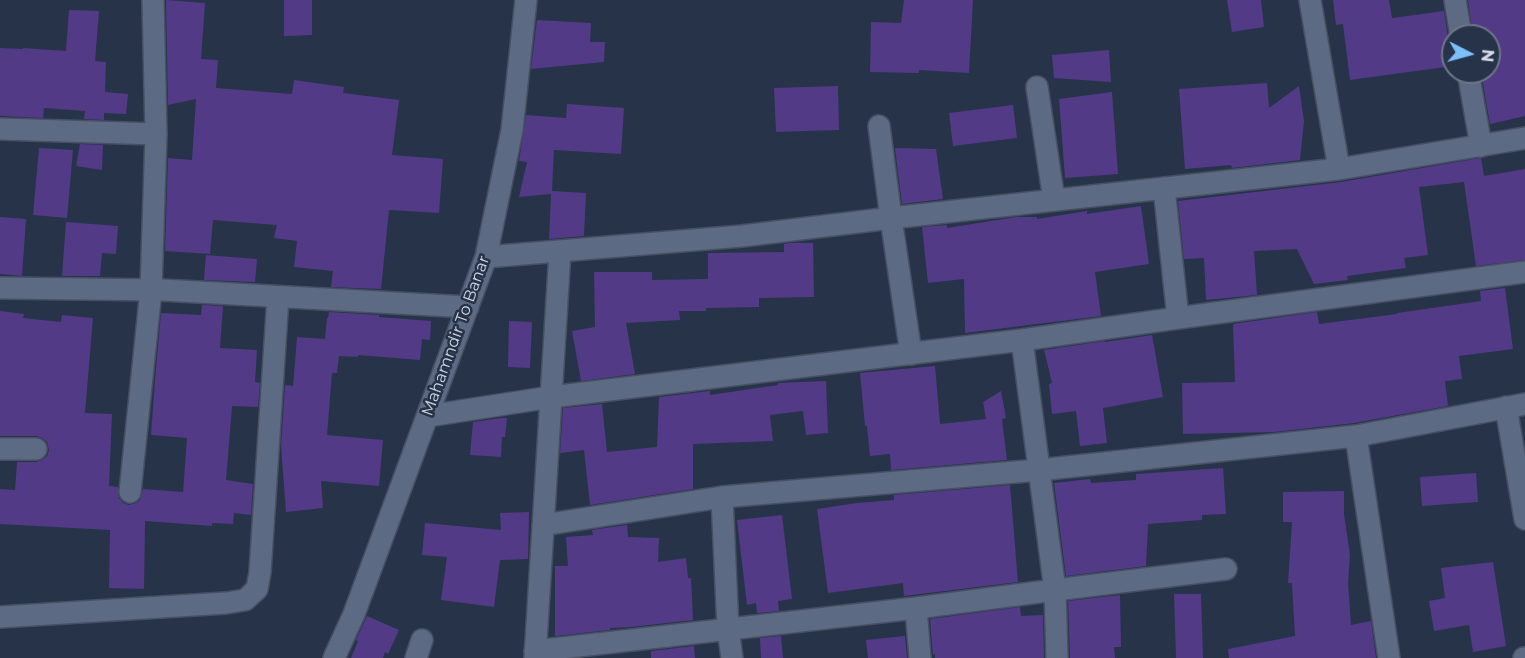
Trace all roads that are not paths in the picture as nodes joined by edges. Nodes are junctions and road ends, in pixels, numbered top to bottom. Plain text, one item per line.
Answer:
1 (153, 0) edge
2 (526, 0) edge
3 (1310, 0) edge
4 (1455, 0) edge
5 (1459, 24) edge
6 (1470, 84) edge
7 (1037, 87) dead end
8 (879, 126) dead end
9 (0, 129) edge
10 (156, 134) junction
11 (1525, 138) edge
12 (1481, 146) junction
13 (1339, 169) junction
14 (1164, 188) junction
15 (1054, 200) junction
16 (891, 218) junction
17 (560, 251) junction
18 (486, 257) junction
19 (1525, 272) edge
20 (0, 288) edge
21 (151, 290) junction
22 (278, 297) junction
23 (468, 307) junction
24 (1178, 318) junction
25 (1022, 340) junction
26 (911, 354) junction
27 (551, 398) junction
28 (1515, 406) edge
29 (428, 416) junction
30 (1356, 436) junction
31 (0, 449) edge
32 (36, 449) dead end
33 (1039, 470) junction
34 (130, 492) dead end
35 (722, 497) junction
36 (1525, 519) edge
37 (543, 525) junction
38 (1226, 569) dead end
39 (1055, 590) junction
40 (916, 608) junction
41 (0, 617) edge
42 (728, 629) junction
43 (535, 654) edge
44 (334, 658) edge
45 (732, 658) edge
46 (920, 658) edge
47 (1057, 658) edge
48 (1389, 658) edge

1 - 10 street
2 - 18 street, Mahamndir To Banar
3 - 13 street
4 - 5 street
6 - 12 street
7 - 15 street
8 - 16 street
9 - 10 street
10 - 21 street
11 - 12 street
12 - 13 street
13 - 14 street
14 - 15 street
14 - 24 street
15 - 16 street
16 - 17 street
16 - 26 street
17 - 18 street
17 - 27 street
18 - 23 street, Mahamndir To Banar
19 - 24 street
20 - 21 street
21 - 22 street
21 - 34 street
22 - 23 street
22 - 41 street
23 - 29 street, Mahamndir To Banar
24 - 25 street
25 - 26 street
25 - 33 street
26 - 27 street
27 - 29 street
27 - 37 street
28 - 30 street
28 - 36 street
29 - 44 street, Mahamndir To Banar
30 - 33 street
30 - 48 street
31 - 32 street
33 - 35 street
33 - 39 street
35 - 37 street
35 - 42 street
37 - 43 street
38 - 39 street
39 - 40 street
39 - 47 street
40 - 42 street
40 - 46 street
42 - 43 street
42 - 45 street

